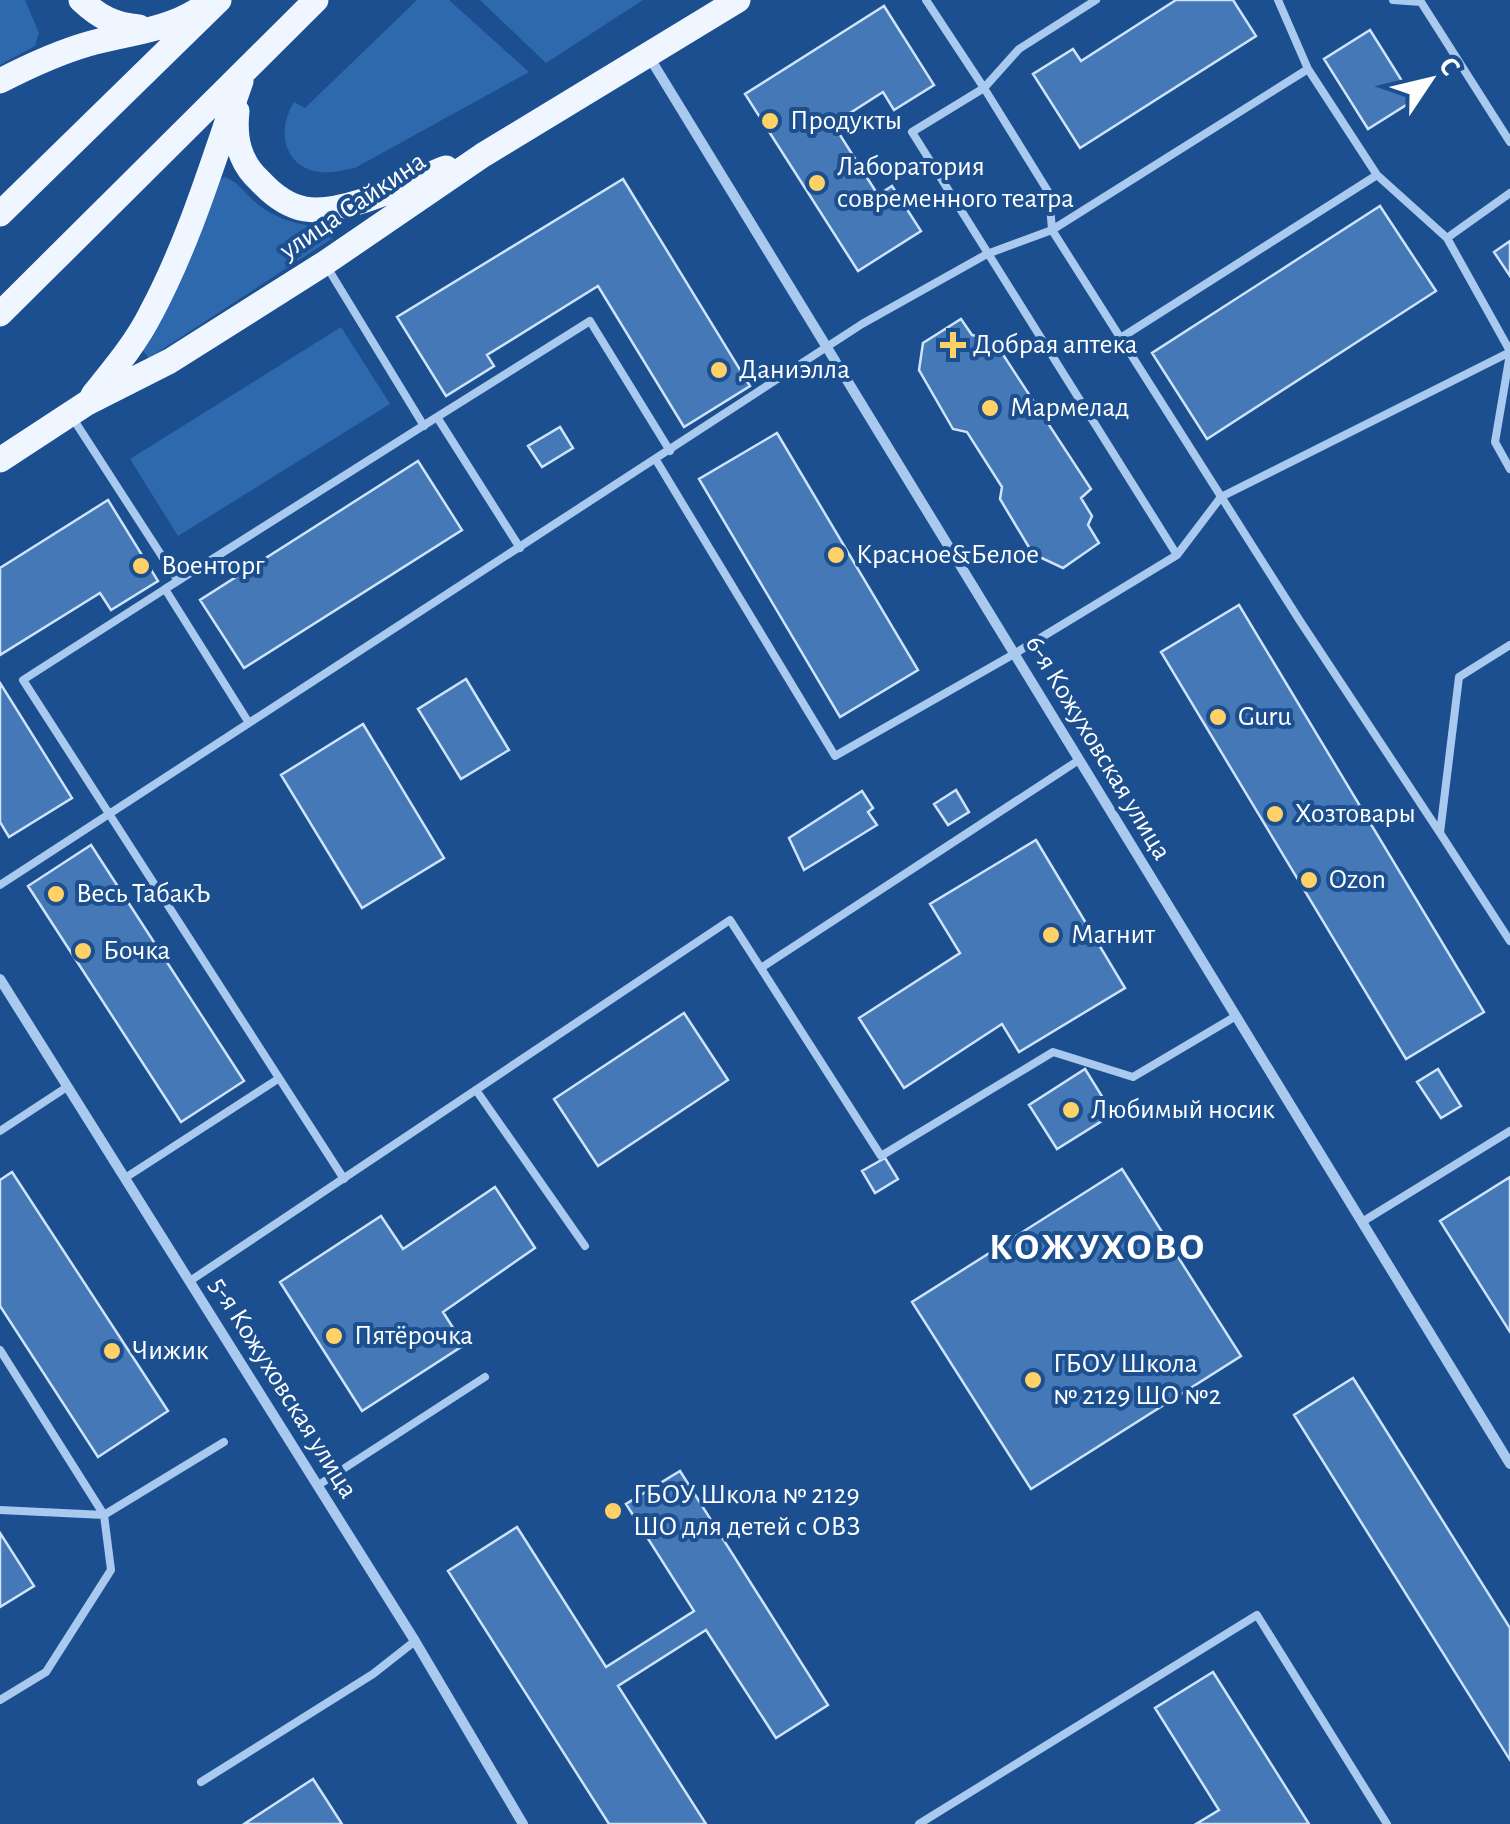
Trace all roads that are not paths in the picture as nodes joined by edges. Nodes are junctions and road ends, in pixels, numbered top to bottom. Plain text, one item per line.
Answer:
1 (81, 0) edge
2 (216, 0) edge
3 (316, 0) edge
4 (738, 0) edge
5 (926, 0) edge
6 (1096, 0) edge
7 (1278, 0) edge
8 (1393, 0) edge
9 (154, 29) junction
10 (648, 54) junction
11 (1308, 69) junction
12 (242, 76) junction
13 (0, 81) edge
14 (984, 88) junction
15 (1510, 142) edge
16 (482, 154) junction
17 (1377, 175) junction
18 (1510, 193) edge
19 (0, 214) edge
20 (1052, 230) junction
21 (1447, 238) junction
22 (987, 254) junction
23 (324, 263) junction
24 (0, 314) edge
25 (1119, 339) junction
26 (827, 348) junction
27 (1510, 353) edge
28 (79, 408) junction
29 (438, 417) junction
30 (424, 426) junction
31 (670, 450) junction
32 (0, 460) edge
33 (656, 460) junction
34 (1510, 469) edge
35 (1221, 497) junction
36 (520, 548) junction
37 (1177, 554) junction
38 (178, 581) junction
39 (166, 590) junction
40 (1510, 646) edge
41 (1014, 654) junction
42 (250, 723) junction
43 (1079, 760) junction
44 (108, 815) junction
45 (1440, 832) junction
46 (0, 885) edge
47 (1510, 941) edge
48 (761, 968) junction
49 (0, 979) edge
50 (1236, 1016) junction
51 (278, 1079) junction
52 (67, 1087) junction
53 (476, 1090) junction
54 (0, 1131) edge
55 (1510, 1131) edge
56 (125, 1178) junction
57 (344, 1179) junction
58 (1362, 1222) junction
59 (586, 1246) dead end
60 (190, 1281) junction
61 (0, 1350) edge
62 (485, 1377) dead end
63 (224, 1442) dead end
64 (1510, 1464) edge
65 (318, 1486) junction
66 (0, 1510) edge
67 (104, 1515) junction
68 (414, 1641) junction
69 (0, 1700) edge
70 (201, 1782) dead end
71 (522, 1824) edge
72 (918, 1824) edge
73 (1387, 1824) edge

1 - 9 main road
2 - 9 main road
2 - 19 main road
3 - 12 main road
4 - 10 main road, улица Сайкина
5 - 14 lane
6 - 14 lane
7 - 11 lane
8 - 15 lane
9 - 13 main road
10 - 16 main road, улица Сайкина
10 - 26 street, 6-я Кожуховская улица
11 - 17 lane
11 - 20 lane
12 - 16 main road
12 - 24 main road
12 - 28 main road
14 - 20 lane
14 - 22 lane
16 - 23 main road, улица Сайкина
17 - 21 lane
17 - 25 lane
18 - 21 lane
20 - 22 lane
20 - 25 lane
21 - 27 lane
22 - 26 lane
22 - 37 lane
23 - 28 main road, улица Сайкина
23 - 30 lane
25 - 35 lane
26 - 31 lane
26 - 41 street, 6-я Кожуховская улица
27 - 34 lane
27 - 35 lane
28 - 32 main road, улица Сайкина
28 - 38 lane
29 - 30 lane
29 - 31 lane
29 - 36 lane
30 - 38 lane
31 - 33 lane
33 - 36 lane
33 - 41 lane
35 - 37 lane
35 - 45 lane
36 - 42 lane
37 - 41 lane
38 - 39 lane
39 - 42 lane
39 - 44 lane
40 - 45 lane
41 - 43 street, 6-я Кожуховская улица
42 - 44 lane
43 - 48 lane
43 - 50 street, 6-я Кожуховская улица
44 - 46 lane
44 - 51 lane
45 - 47 lane
48 - 50 lane
48 - 53 lane
49 - 52 street, 5-я Кожуховская улица
50 - 58 street, 6-я Кожуховская улица
51 - 56 lane
51 - 57 lane
52 - 54 lane
52 - 56 street, 5-я Кожуховская улица
53 - 57 lane
53 - 59 lane
55 - 58 lane
56 - 60 street, 5-я Кожуховская улица
57 - 60 lane
58 - 64 street, 6-я Кожуховская улица
60 - 65 street, 5-я Кожуховская улица
61 - 67 lane
62 - 65 lane
63 - 67 lane
65 - 68 street, 5-я Кожуховская улица
66 - 67 lane
67 - 69 lane
68 - 70 lane
68 - 71 street, 5-я Кожуховская улица
72 - 73 lane

